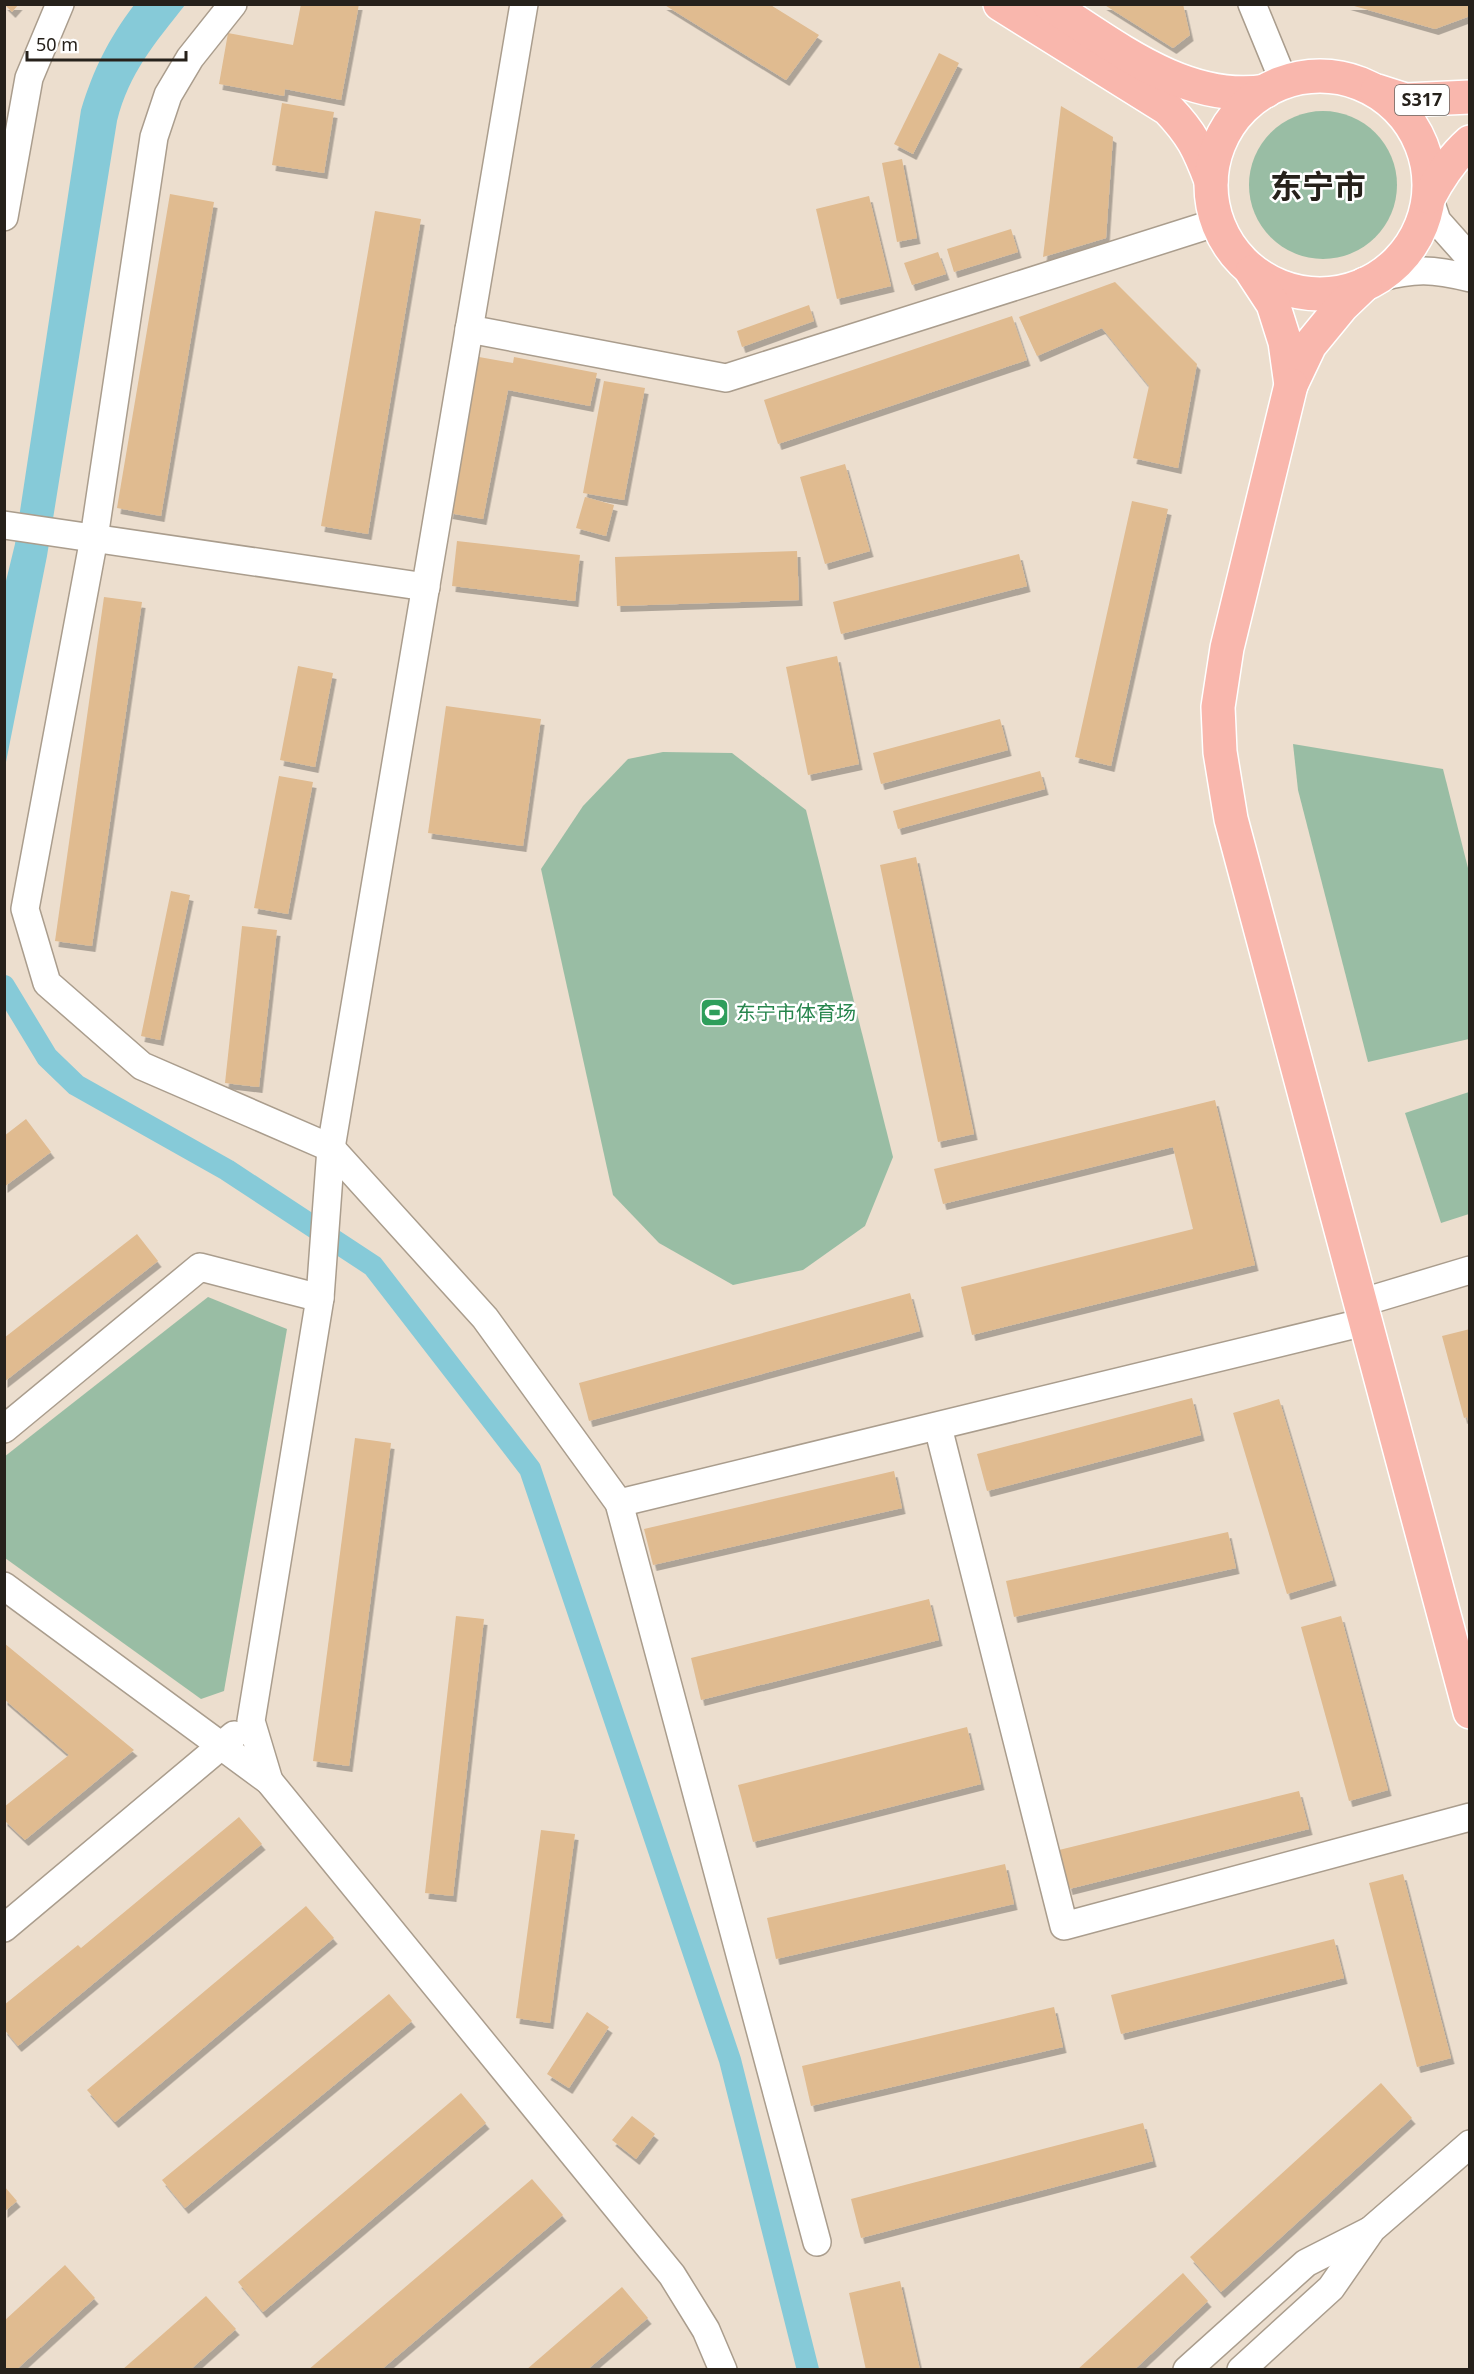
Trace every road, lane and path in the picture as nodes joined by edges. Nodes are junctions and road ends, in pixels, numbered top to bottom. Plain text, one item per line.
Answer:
1 (60, 4) edge
2 (233, 4) edge
3 (524, 4) edge
4 (1000, 4) edge
5 (1049, 4) edge
6 (1252, 4) edge
7 (1275, 87) junction
8 (1376, 91) junction
9 (1470, 97) edge
10 (1470, 142) edge
11 (1211, 181) junction
12 (1429, 197) junction
13 (4, 217) edge
14 (1218, 222) junction
15 (1470, 258) edge
16 (1251, 270) junction
17 (1470, 278) edge
18 (1371, 281) junction
19 (469, 328) junction
20 (1291, 385) junction
21 (5, 525) edge
22 (94, 538) junction
23 (426, 587) junction
24 (331, 1148) junction
25 (1470, 1270) edge
26 (320, 1292) junction
27 (1363, 1313) junction
28 (938, 1427) junction
29 (4, 1429) edge
30 (619, 1503) junction
31 (4, 1586) edge
32 (1470, 1712) edge
33 (251, 1721) junction
34 (221, 1745) junction
35 (269, 1781) junction
36 (1470, 1817) edge
37 (4, 1928) edge
38 (1470, 2144) edge
39 (1372, 2229) junction
40 (816, 2242) dead end
41 (723, 2370) edge
42 (1187, 2370) edge
43 (1241, 2370) edge

1 - 13 street
2 - 22 street
3 - 19 street
4 - 11 highway
5 - 7 highway
6 - 7 street
7 - 8 highway
7 - 11 highway
8 - 9 highway, S317
8 - 12 highway
10 - 12 highway
11 - 14 highway
12 - 15 street
12 - 18 highway
14 - 16 highway
14 - 19 street
16 - 18 highway
16 - 20 highway
17 - 18 street
18 - 20 highway
19 - 23 street
20 - 27 highway
21 - 22 street
22 - 23 street
22 - 24 street
23 - 24 street
24 - 26 street
24 - 30 street
25 - 27 street
26 - 29 street
26 - 33 street
27 - 28 street
27 - 32 highway
28 - 30 street
28 - 36 street
30 - 40 street
31 - 34 street
33 - 34 street
33 - 35 street
34 - 35 street
34 - 37 street
35 - 41 street
38 - 39 street
39 - 42 street
39 - 43 street

